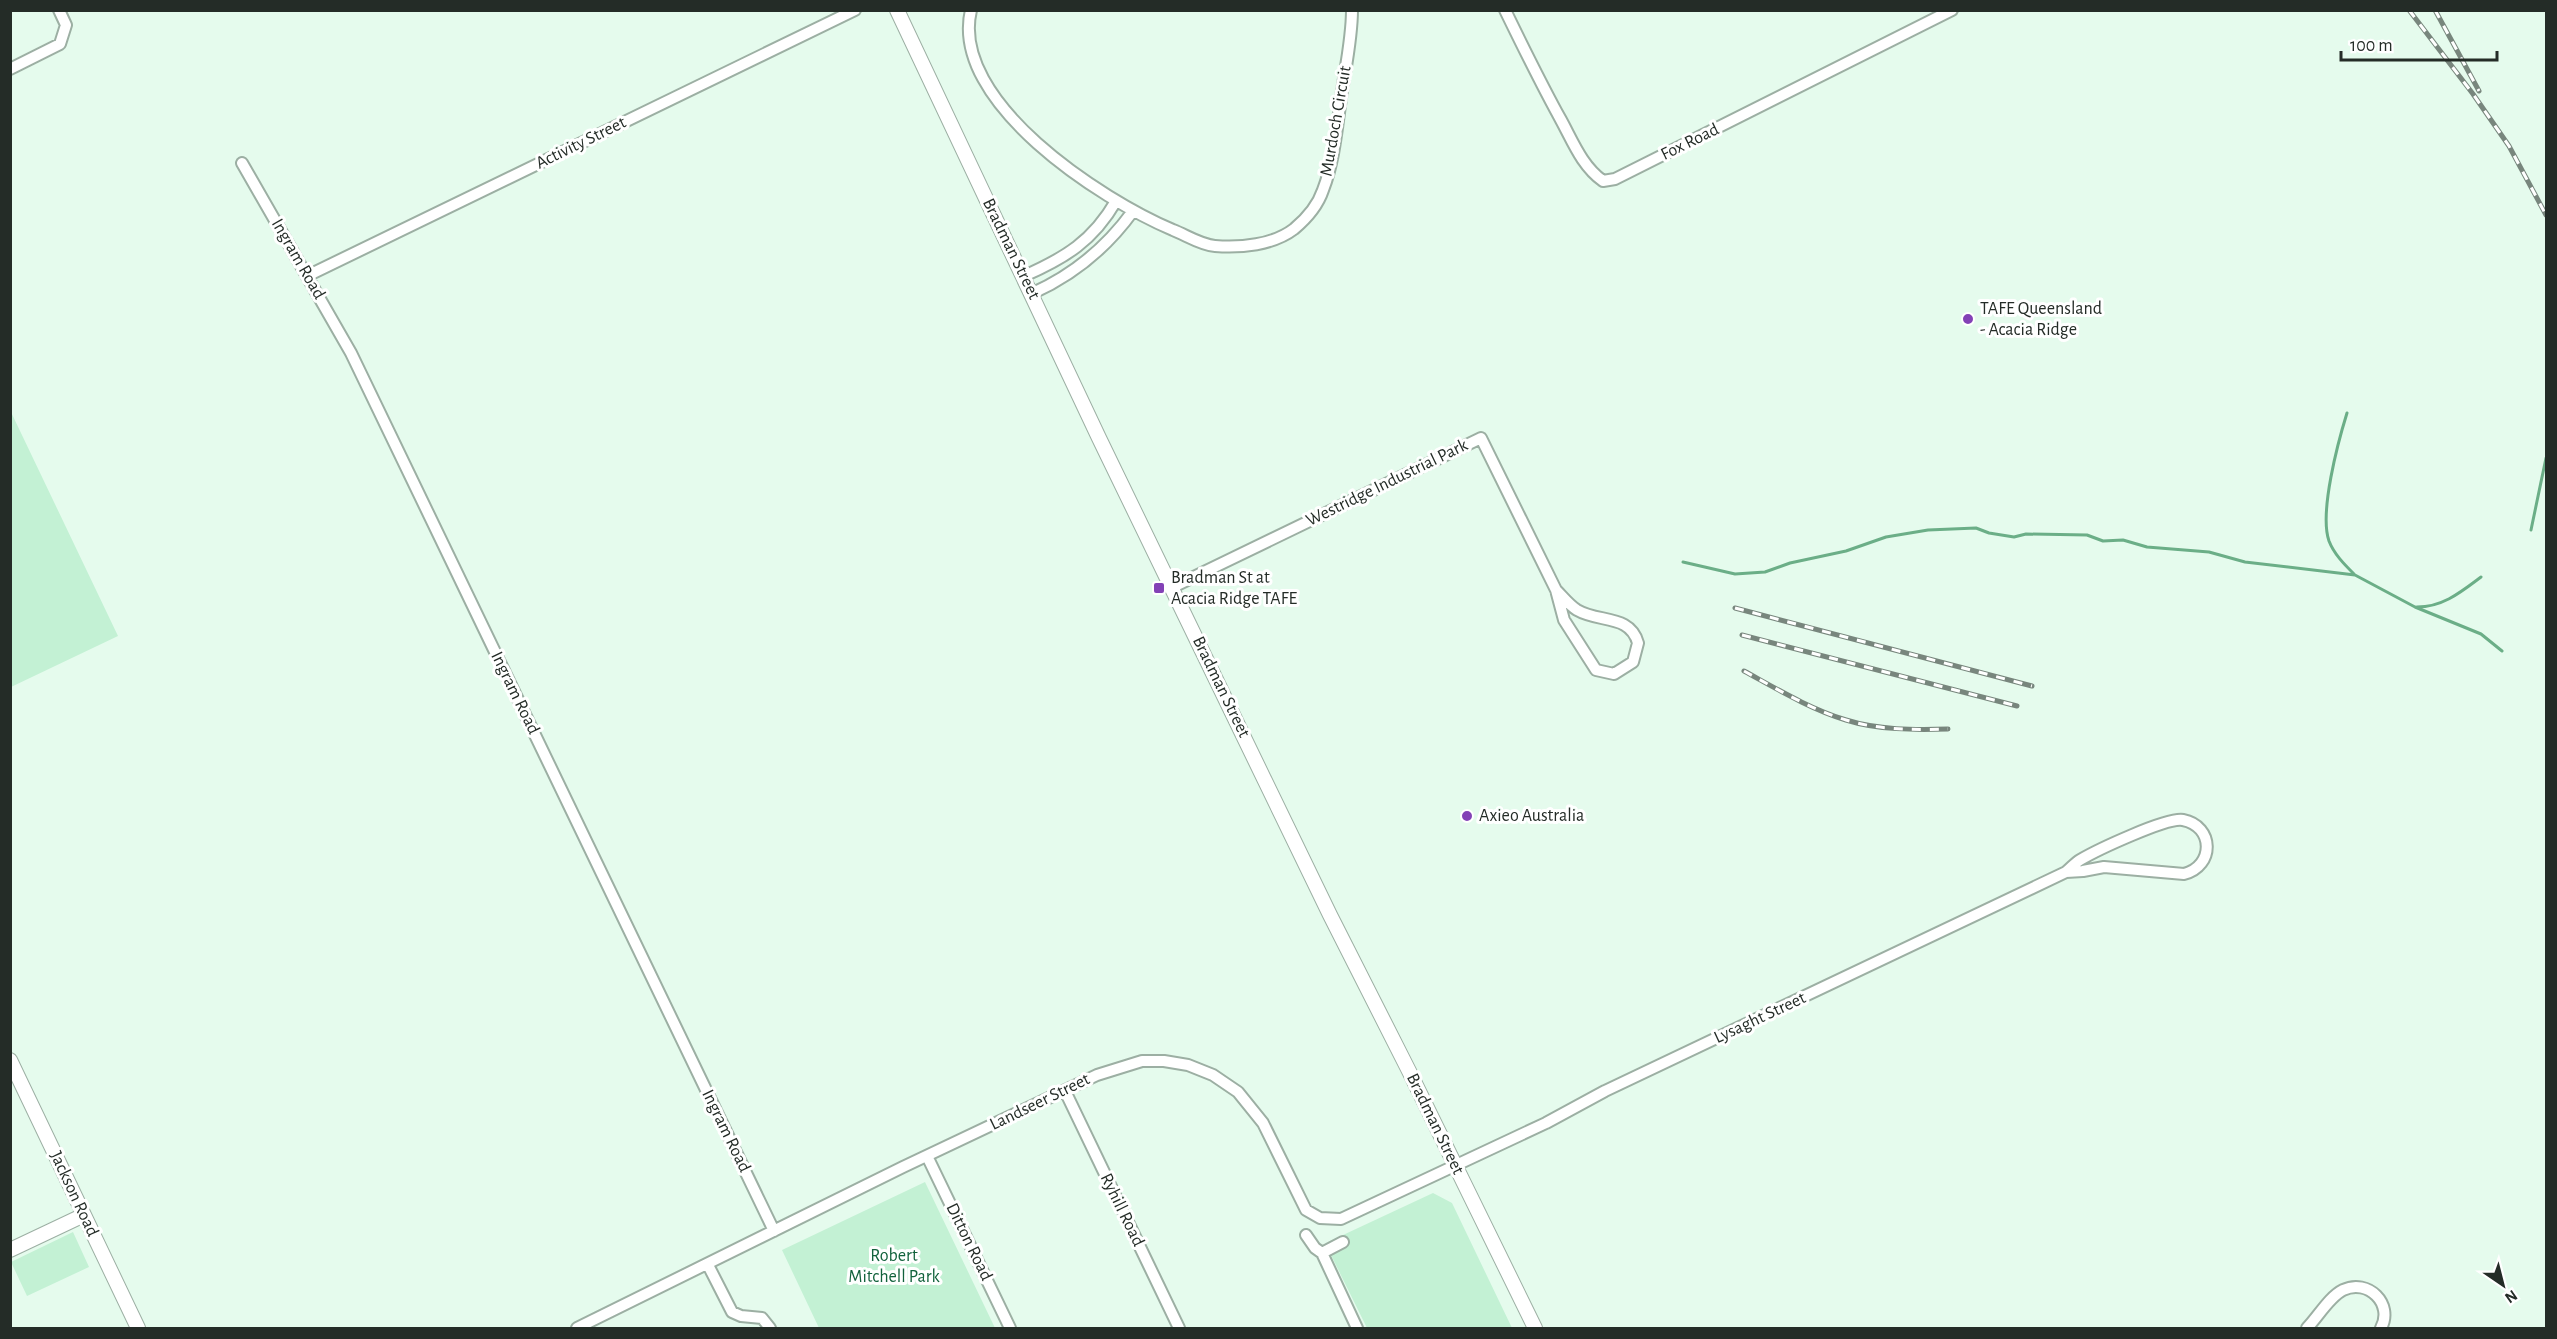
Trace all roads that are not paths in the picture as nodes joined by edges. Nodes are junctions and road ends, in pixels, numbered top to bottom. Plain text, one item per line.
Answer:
1 (59, 10) edge
2 (855, 10) edge
3 (897, 10) edge
4 (971, 10) edge
5 (1352, 10) edge
6 (1506, 10) edge
7 (1952, 10) edge
8 (10, 69) edge
9 (242, 163) dead end
10 (1116, 201) junction
11 (1133, 211) junction
12 (307, 276) junction
13 (1024, 276) junction
14 (1033, 293) junction
15 (1173, 587) junction
16 (1556, 590) junction
17 (2066, 872) junction
18 (10, 1060) edge
19 (1065, 1090) junction
20 (927, 1156) junction
21 (1455, 1165) junction
22 (84, 1215) junction
23 (774, 1231) junction
24 (1306, 1234) dead end
25 (1343, 1242) dead end
26 (10, 1250) edge
27 (1322, 1253) junction
28 (708, 1265) junction
29 (138, 1329) edge
30 (577, 1329) edge
31 (770, 1329) edge
32 (1010, 1329) edge
33 (1179, 1329) edge
34 (1357, 1329) edge
35 (1535, 1329) edge
36 (2307, 1329) edge
37 (2381, 1329) edge

1 - 8 street
2 - 12 street, Activity Street
3 - 13 main road, Bradman Street
4 - 10 street, Murdoch Circuit
5 - 11 street, Murdoch Circuit
6 - 7 street, Fox Road
9 - 12 street, Ingram Road
10 - 11 street, Murdoch Circuit
10 - 13 street
11 - 14 street
12 - 23 street, Ingram Road
13 - 14 main road, Bradman Street
14 - 15 main road, Bradman Street
15 - 16 street, Westridge Industrial Park
15 - 21 main road, Bradman Street
16 - 16 street, Westridge Industrial Park
17 - 17 street, Lysaght Street
17 - 21 street, Lysaght Street
18 - 22 main road, Jackson Road
19 - 20 street, Landseer Street
19 - 21 street, Landseer Street
19 - 33 street, Ryhill Road
20 - 23 street, Landseer Street
20 - 32 street, Ditton Road
21 - 35 main road, Bradman Street
22 - 26 main road
22 - 29 main road, Jackson Road
23 - 28 street, Landseer Street
24 - 27 street
25 - 27 street
27 - 34 street
28 - 30 street, Landseer Street
28 - 31 street
36 - 37 street

